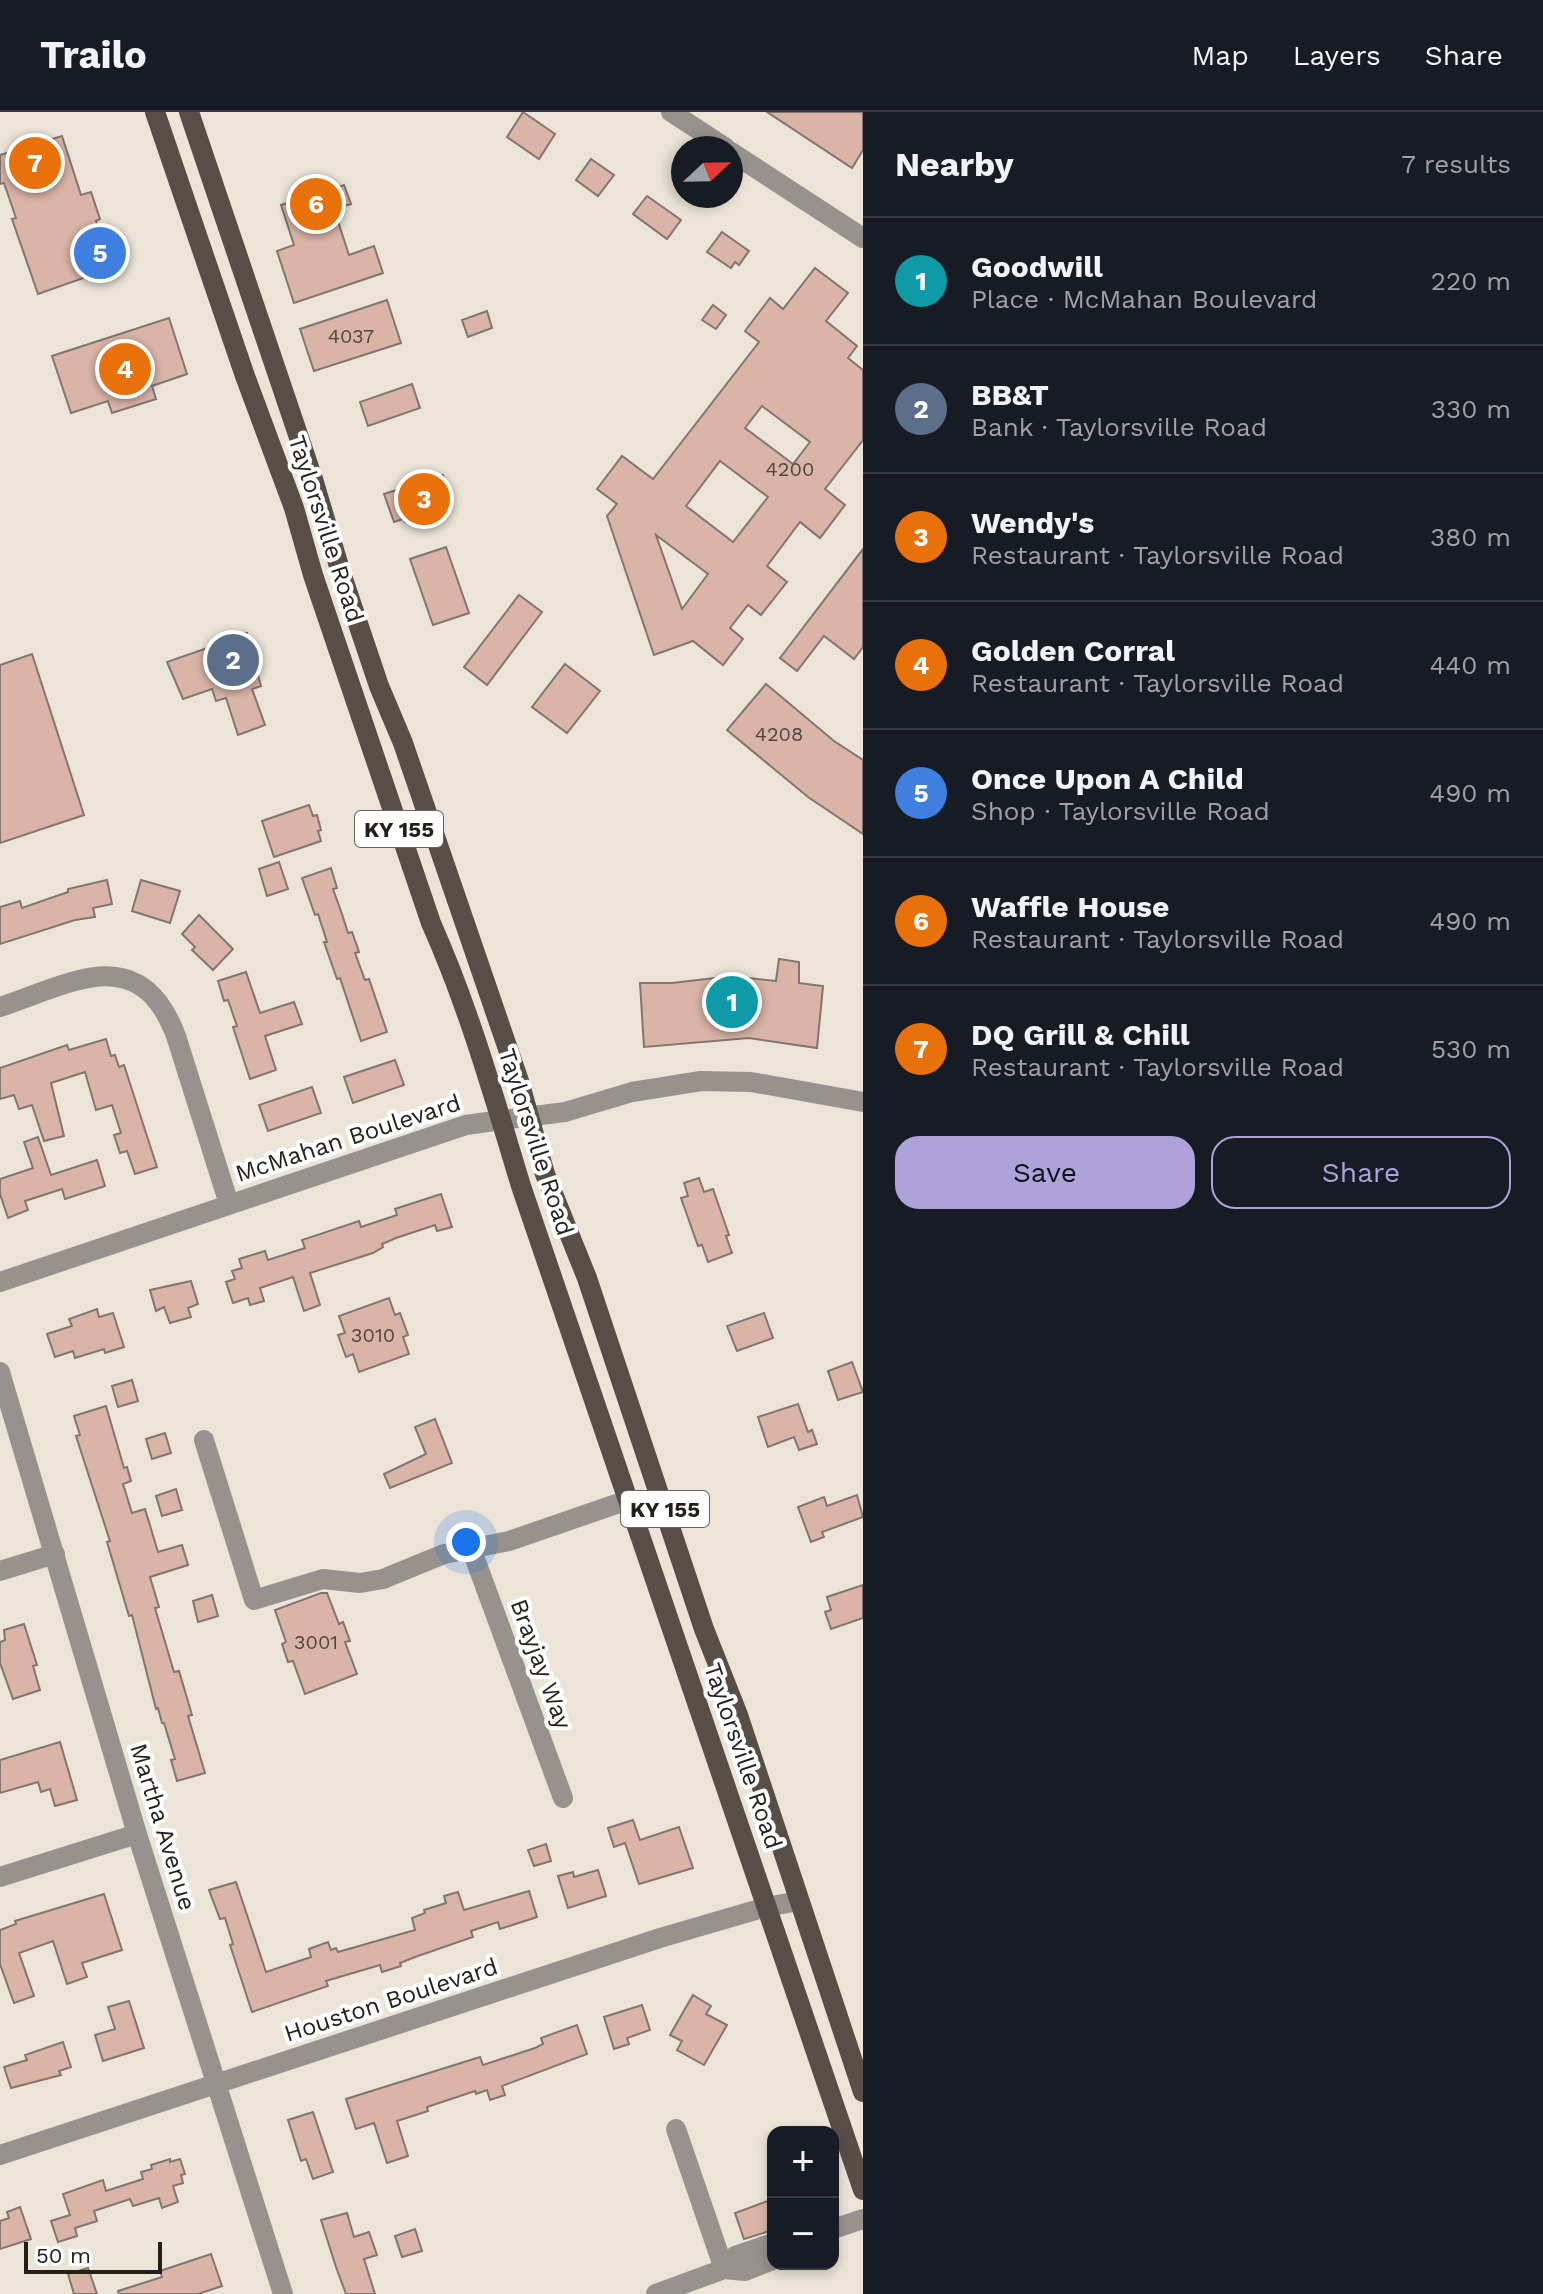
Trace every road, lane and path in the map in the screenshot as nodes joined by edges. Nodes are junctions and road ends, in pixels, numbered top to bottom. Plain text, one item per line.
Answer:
1 (155, 112) edge
2 (189, 112) edge
3 (671, 112) edge
4 (708, 136) edge
5 (743, 160) edge
6 (863, 238) edge
7 (0, 1007) edge
8 (863, 1102) edge
9 (529, 1116) junction
10 (502, 1120) junction
11 (229, 1204) junction
12 (0, 1282) edge
13 (0, 1372) edge
14 (204, 1440) dead end
15 (628, 1500) junction
16 (471, 1548) junction
17 (55, 1554) junction
18 (0, 1571) edge
19 (563, 1798) dead end
20 (137, 1834) junction
21 (0, 1877) edge
22 (799, 1901) junction
23 (766, 1907) junction
24 (215, 2085) junction
25 (863, 2092) edge
26 (676, 2129) dead end
27 (0, 2155) edge
28 (863, 2190) edge
29 (863, 2219) edge
30 (839, 2227) edge
31 (767, 2245) edge
32 (767, 2262) edge
33 (724, 2269) junction
34 (283, 2294) edge
35 (656, 2294) edge

1 - 10 main road, Taylorsville Road / KY 155
2 - 9 main road, Taylorsville Road / KY 155
3 - 4 street
5 - 6 street
7 - 11 street
8 - 9 street, McMahan Boulevard
9 - 10 street, McMahan Boulevard
9 - 22 main road, Taylorsville Road / KY 155
10 - 11 street, McMahan Boulevard
10 - 15 main road, Taylorsville Road / KY 155
11 - 12 street, McMahan Boulevard
13 - 17 street, Martha Avenue
14 - 16 street
15 - 16 street
15 - 23 main road, Taylorsville Road / KY 155
16 - 19 street, Brayjay Way
17 - 18 street
17 - 20 street, Martha Avenue
20 - 21 street
20 - 24 street, Martha Avenue
22 - 23 street, Houston Boulevard
22 - 25 main road, Taylorsville Road / KY 155
23 - 24 street, Houston Boulevard
23 - 28 main road, Taylorsville Road / KY 155
24 - 27 street, Houston Boulevard
24 - 34 street, Martha Avenue
26 - 33 street
29 - 30 street
31 - 33 street
32 - 33 street
33 - 35 street

